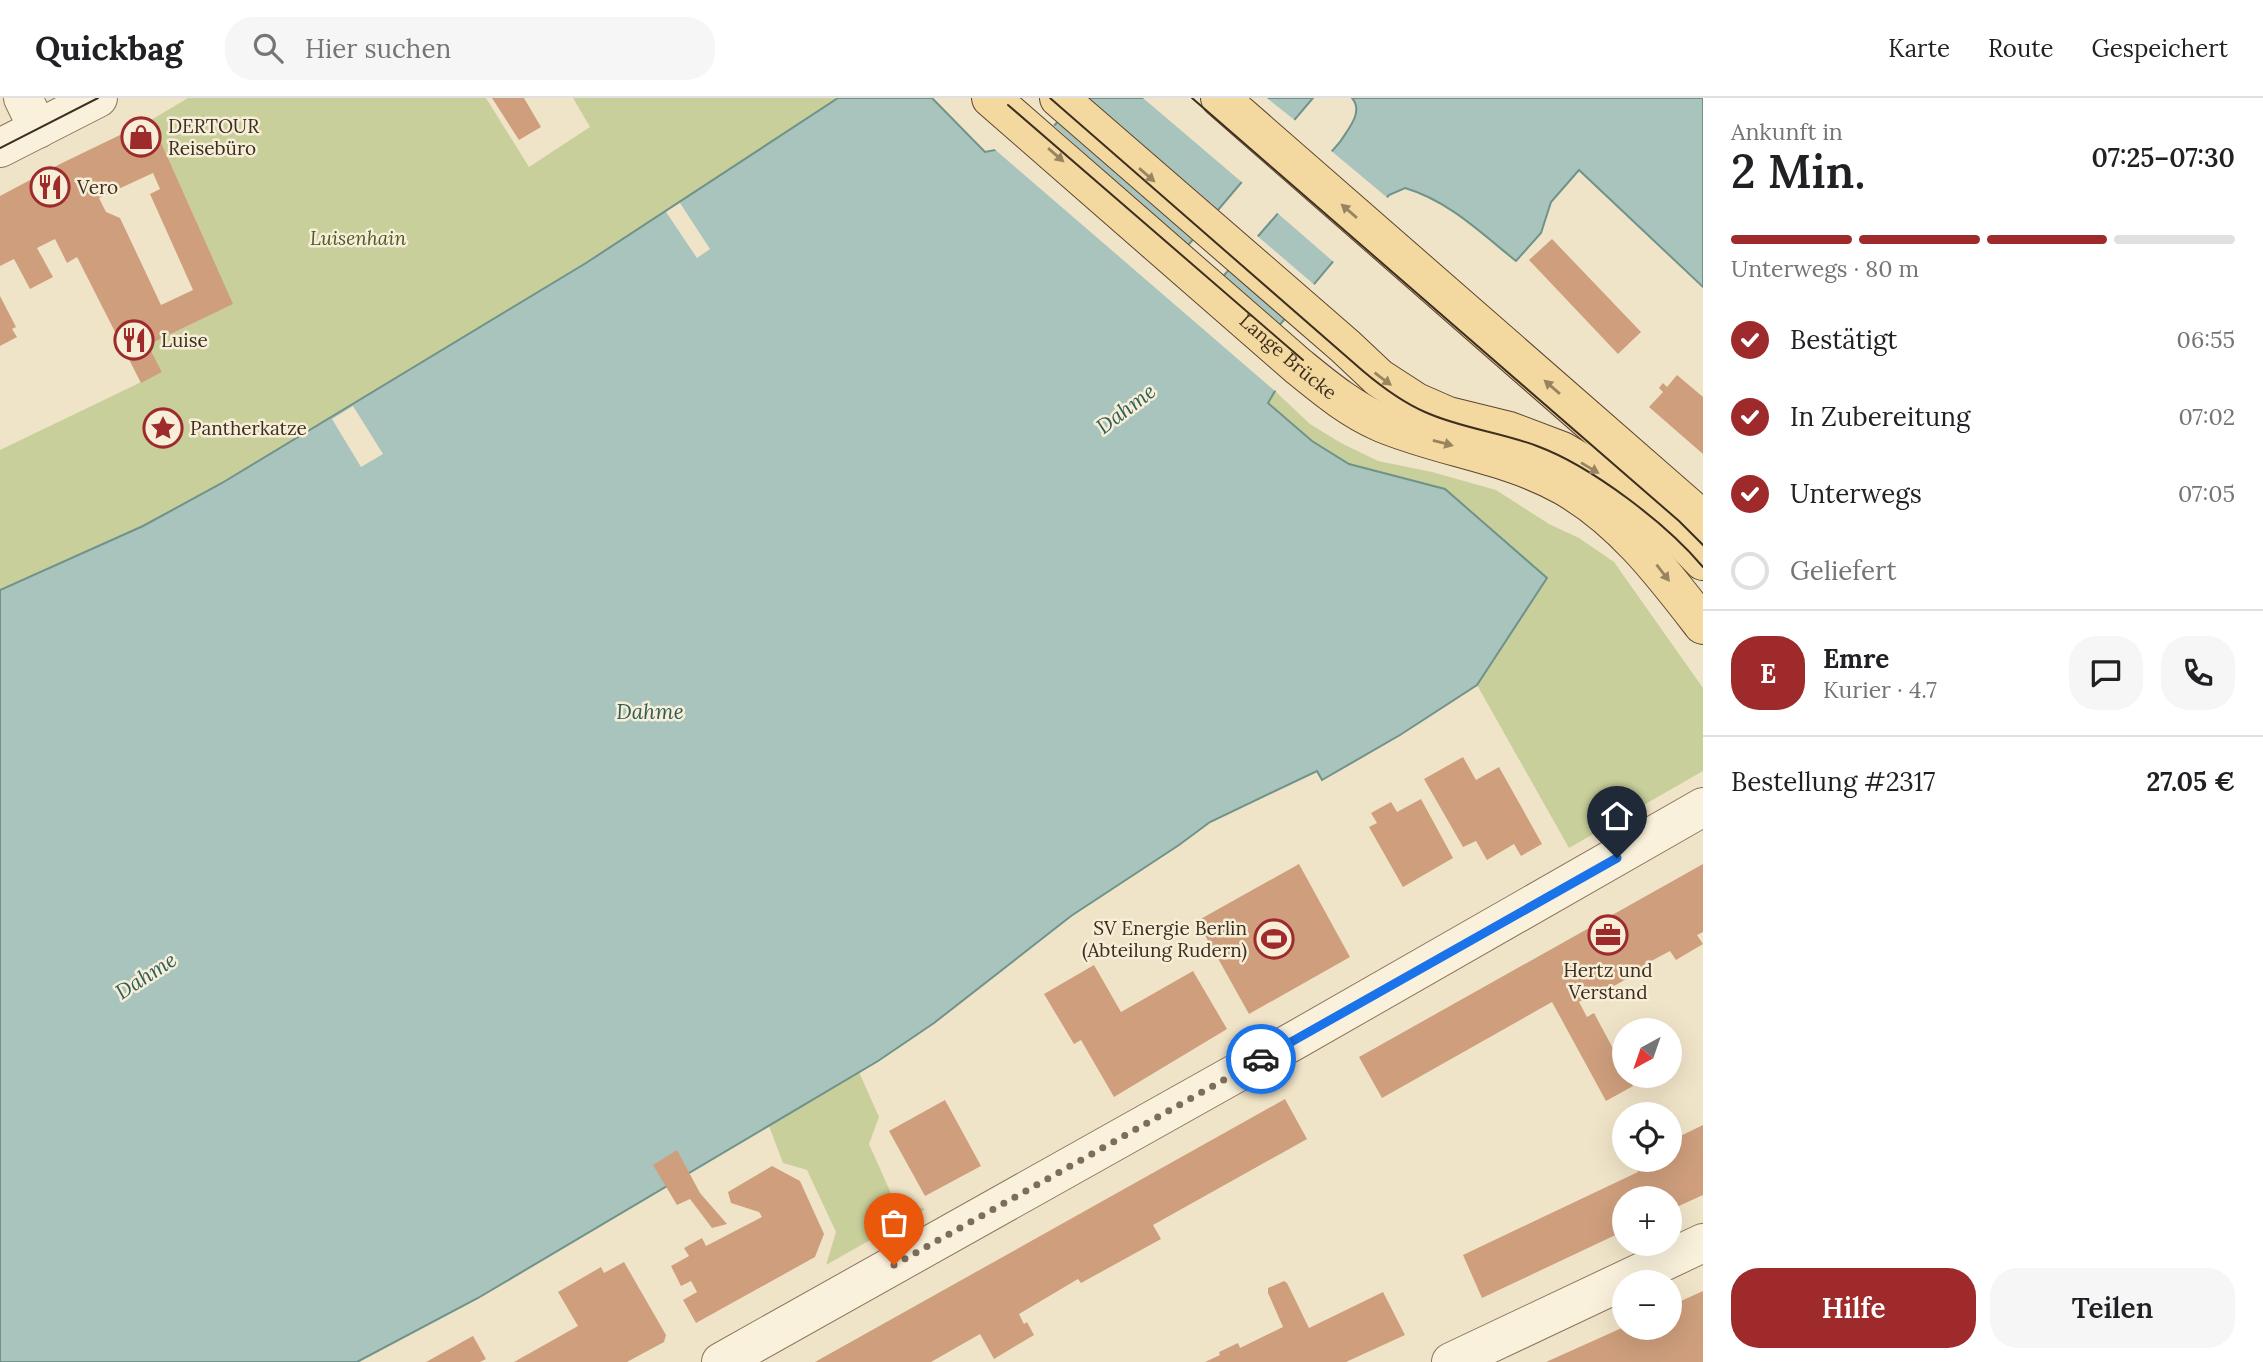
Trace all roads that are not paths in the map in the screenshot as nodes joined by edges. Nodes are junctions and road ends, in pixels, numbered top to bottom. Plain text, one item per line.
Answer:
1 (98, 98) edge
2 (1059, 98) edge
3 (1220, 98) edge
4 (998, 104) edge
5 (31, 113) edge
6 (0, 148) edge
7 (1703, 520) edge
8 (1703, 561) edge
9 (1703, 625) edge
10 (1703, 807) edge
11 (1703, 1243) edge
12 (722, 1362) edge
13 (1451, 1362) edge

1 - 5 street
2 -> 8 main road
7 -> 3 main road
4 -> 9 main road, Lange Brücke
5 - 6 street
10 - 12 street
11 - 13 street

